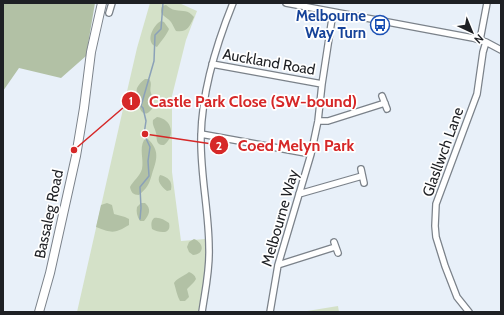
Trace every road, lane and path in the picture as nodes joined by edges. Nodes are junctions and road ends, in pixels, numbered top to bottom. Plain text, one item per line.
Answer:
1 (102, 3) edge
2 (112, 3) edge
3 (233, 3) edge
4 (286, 3) edge
5 (487, 3) edge
6 (333, 12) junction
7 (109, 13) dead end
8 (483, 41) junction
9 (501, 50) edge
10 (212, 64) junction
11 (322, 84) junction
12 (382, 96) dead end
13 (385, 103) junction
14 (387, 109) dead end
15 (318, 121) junction
16 (201, 134) junction
17 (311, 154) junction
18 (361, 169) dead end
19 (362, 176) junction
20 (364, 183) dead end
21 (299, 194) junction
22 (338, 253) dead end
23 (278, 265) junction
24 (39, 312) edge
25 (202, 312) edge
26 (270, 312) edge
27 (469, 312) edge

1 - 24 street, Bassaleg Road
2 - 7 street
3 - 10 street
4 - 6 street
5 - 8 street, Glasllwch Lane
6 - 8 street
6 - 11 street, Melbourne Way
8 - 9 street
8 - 27 street, Glasllwch Lane
10 - 11 street, Auckland Road
10 - 16 street
11 - 15 street, Melbourne Way
12 - 13 street
13 - 14 street
13 - 15 street
15 - 17 street, Melbourne Way
16 - 17 street
16 - 25 street
17 - 21 street, Melbourne Way
18 - 19 street
19 - 20 street
19 - 21 street
21 - 23 street, Melbourne Way
22 - 23 street
23 - 26 street, Melbourne Way

